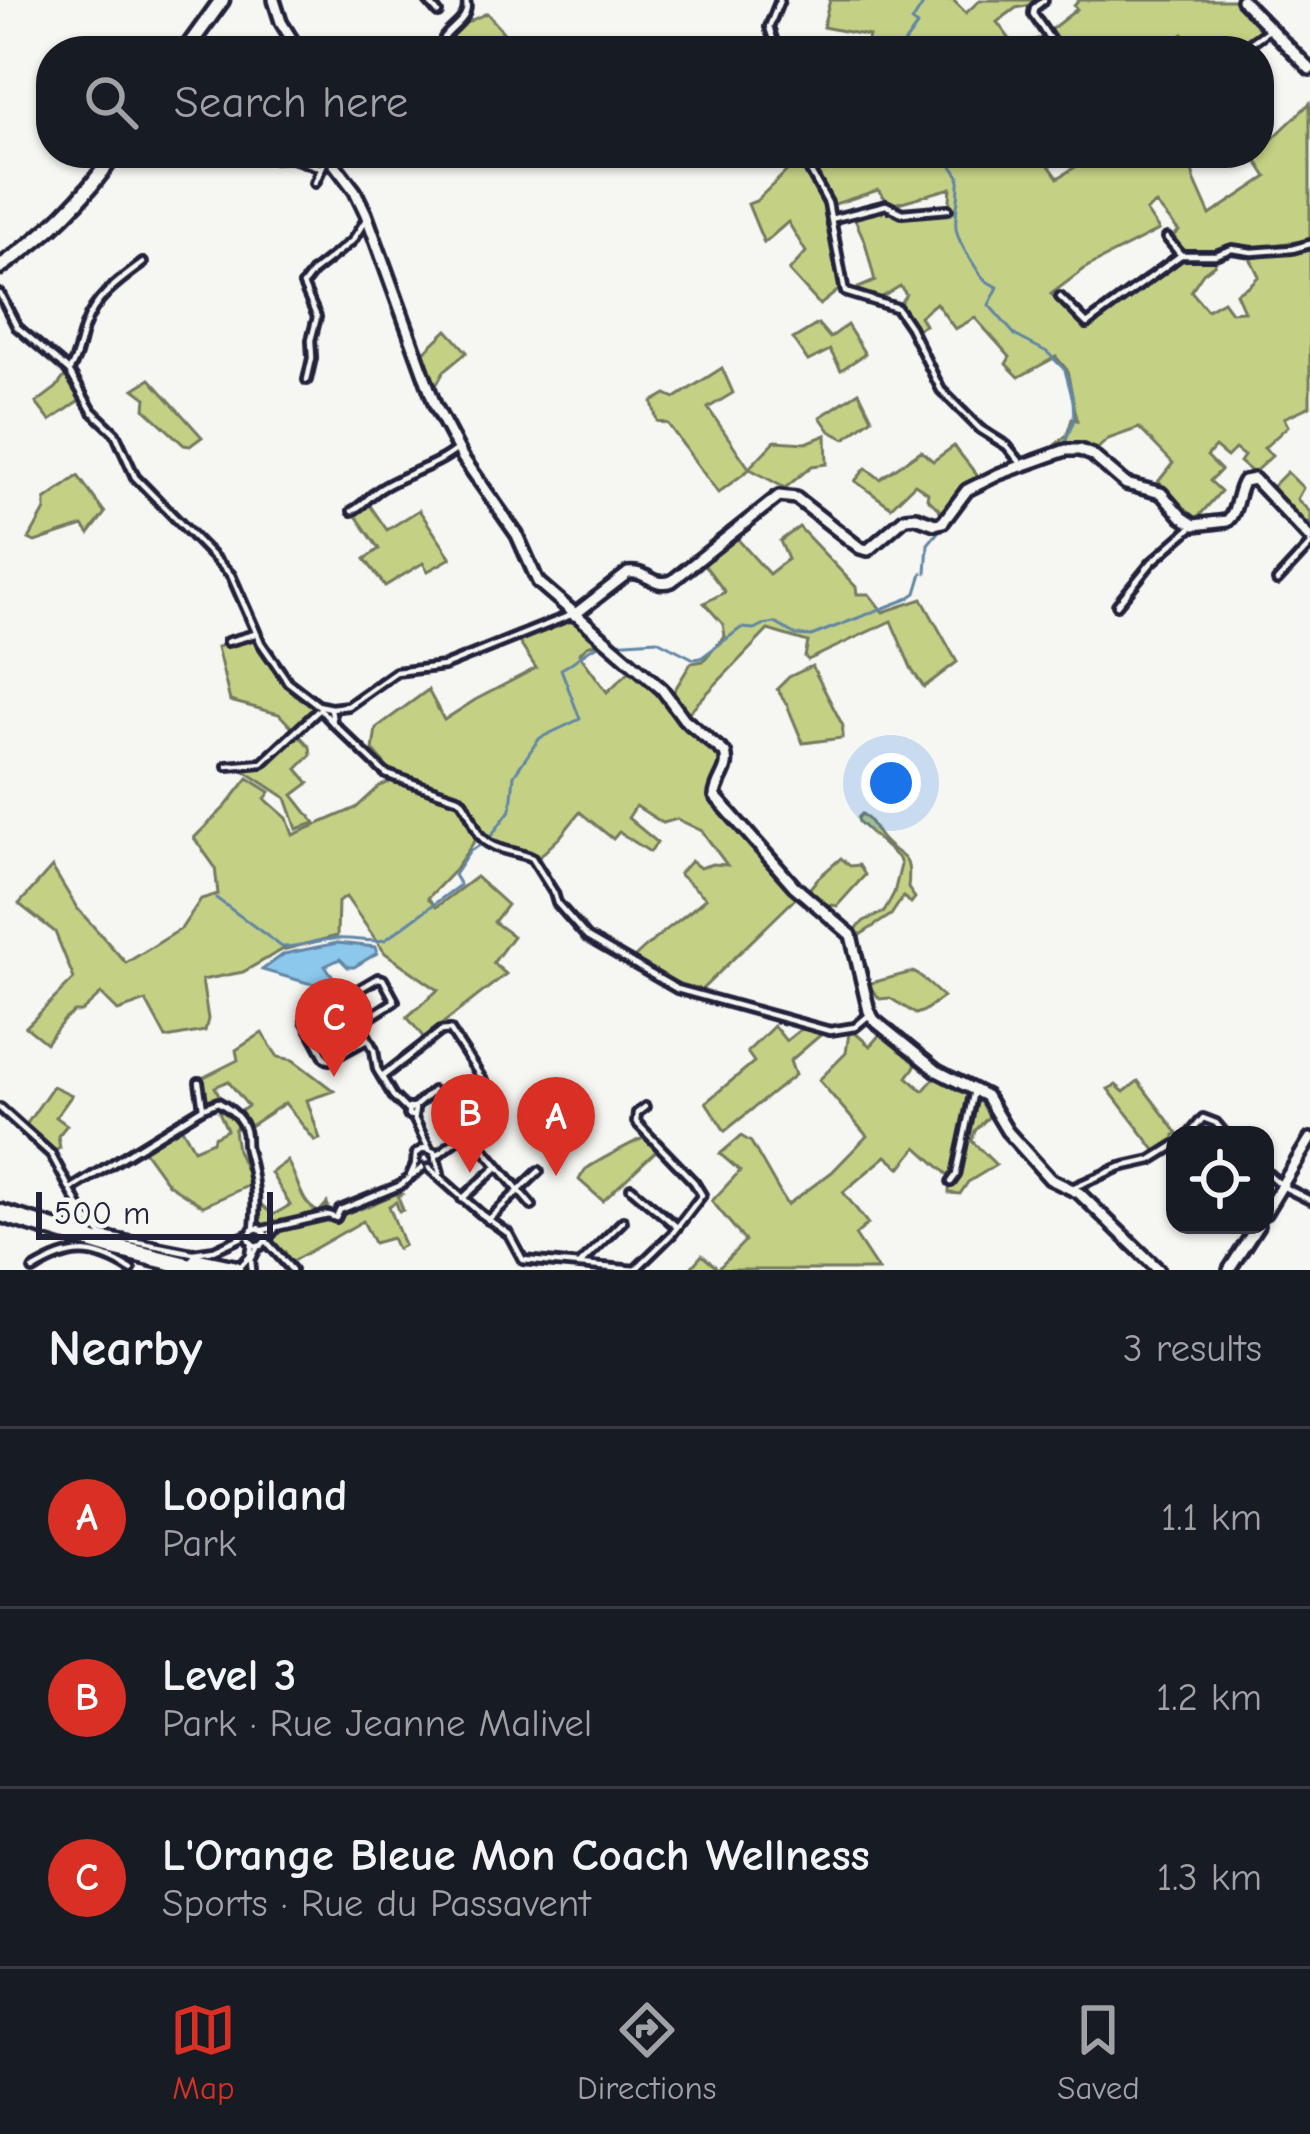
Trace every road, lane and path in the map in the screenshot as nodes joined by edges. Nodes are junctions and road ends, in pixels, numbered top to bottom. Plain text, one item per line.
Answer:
1 (222, 0) edge
2 (274, 0) edge
3 (427, 0) edge
4 (466, 0) edge
5 (780, 0) edge
6 (1044, 0) edge
7 (1242, 0) edge
8 (437, 13) dead end
9 (1270, 29) junction
10 (196, 36) edge
11 (290, 36) edge
12 (446, 36) edge
13 (772, 36) edge
14 (1049, 36) edge
15 (1260, 36) edge
16 (1310, 70) edge
17 (104, 168) edge
18 (321, 168) edge
19 (336, 168) edge
20 (809, 168) edge
21 (315, 183) dead end
22 (948, 208) dead end
23 (367, 218) junction
24 (832, 219) junction
25 (1168, 238) dead end
26 (1310, 244) edge
27 (1181, 254) junction
28 (143, 263) dead end
29 (0, 267) edge
30 (0, 294) edge
31 (1060, 297) dead end
32 (69, 371) junction
33 (307, 380) dead end
34 (458, 448) junction
35 (1023, 466) junction
36 (352, 511) dead end
37 (1194, 525) junction
38 (1310, 542) edge
39 (1277, 581) dead end
40 (1117, 604) dead end
41 (574, 615) junction
42 (255, 634) junction
43 (227, 642) dead end
44 (320, 707) junction
45 (331, 708) junction
46 (334, 723) junction
47 (227, 766) dead end
48 (870, 1015) junction
49 (368, 1039) junction
50 (381, 1077) junction
51 (199, 1082) dead end
52 (974, 1090) junction
53 (645, 1107) dead end
54 (0, 1108) edge
55 (203, 1108) junction
56 (410, 1108) junction
57 (466, 1129) junction
58 (1310, 1139) edge
59 (1166, 1150) edge
60 (427, 1158) junction
61 (497, 1167) junction
62 (539, 1171) dead end
63 (1274, 1179) edge
64 (951, 1182) dead end
65 (1282, 1186) junction
66 (631, 1188) dead end
67 (1072, 1188) junction
68 (72, 1191) junction
69 (517, 1191) junction
70 (462, 1199) junction
71 (1274, 1199) edge
72 (1310, 1200) edge
73 (532, 1206) dead end
74 (0, 1215) edge
75 (488, 1220) junction
76 (622, 1221) dead end
77 (677, 1228) junction
78 (1252, 1234) edge
79 (258, 1236) junction
80 (77, 1238) junction
81 (99, 1249) junction
82 (592, 1252) junction
83 (581, 1263) junction
84 (592, 1264) junction
85 (1232, 1266) edge
86 (236, 1269) edge
87 (34, 1270) edge
88 (131, 1270) edge
89 (162, 1270) edge
90 (185, 1270) edge
91 (205, 1270) edge
92 (252, 1270) edge
93 (292, 1270) edge
94 (636, 1270) edge
95 (1159, 1270) edge

1 - 10 main road
2 - 11 street
3 - 8 street
4 - 12 street
5 - 13 street
6 - 14 street
7 - 9 street
9 - 15 street
9 - 16 street
17 - 29 main road
18 - 21 street
19 - 23 street
20 - 24 street
22 - 24 street
23 - 33 street
23 - 34 street
24 - 35 street
25 - 27 street
26 - 27 street
27 - 31 street
28 - 32 street
30 - 32 street
32 - 42 street
34 - 36 street
34 - 41 street
35 - 37 street
35 - 41 street
37 - 38 street
37 - 40 street
38 - 39 street
41 - 45 street
41 - 48 street
42 - 43 street
42 - 44 street
44 - 45 street
44 - 46 street
44 - 47 street
45 - 46 street
46 - 48 street
48 - 52 street
49 - 49 street
49 - 50 street
50 - 56 street
50 - 57 street
51 - 55 street
52 - 64 street
52 - 67 street
53 - 77 street
54 - 68 street
55 - 68 street
55 - 79 street
56 - 57 street
56 - 60 street
57 - 60 street
57 - 61 street
58 - 65 street
59 - 67 street
60 - 70 street
60 - 79 street
61 - 69 street
61 - 70 street
62 - 69 street
63 - 65 street
65 - 71 street
65 - 72 street
66 - 77 street
67 - 95 street
68 - 79 street
69 - 73 street
69 - 75 street
70 - 75 street
74 - 80 highway
74 - 81 highway
75 - 83 street
76 - 82 street
77 - 94 street
78 - 85 street
79 - 86 street
79 - 92 street
79 - 93 street
80 - 86 highway
80 - 91 highway
81 - 89 highway
81 - 90 highway
82 - 83 street
82 - 84 street
83 - 84 street
84 - 94 street
86 - 92 street
87 - 88 street

